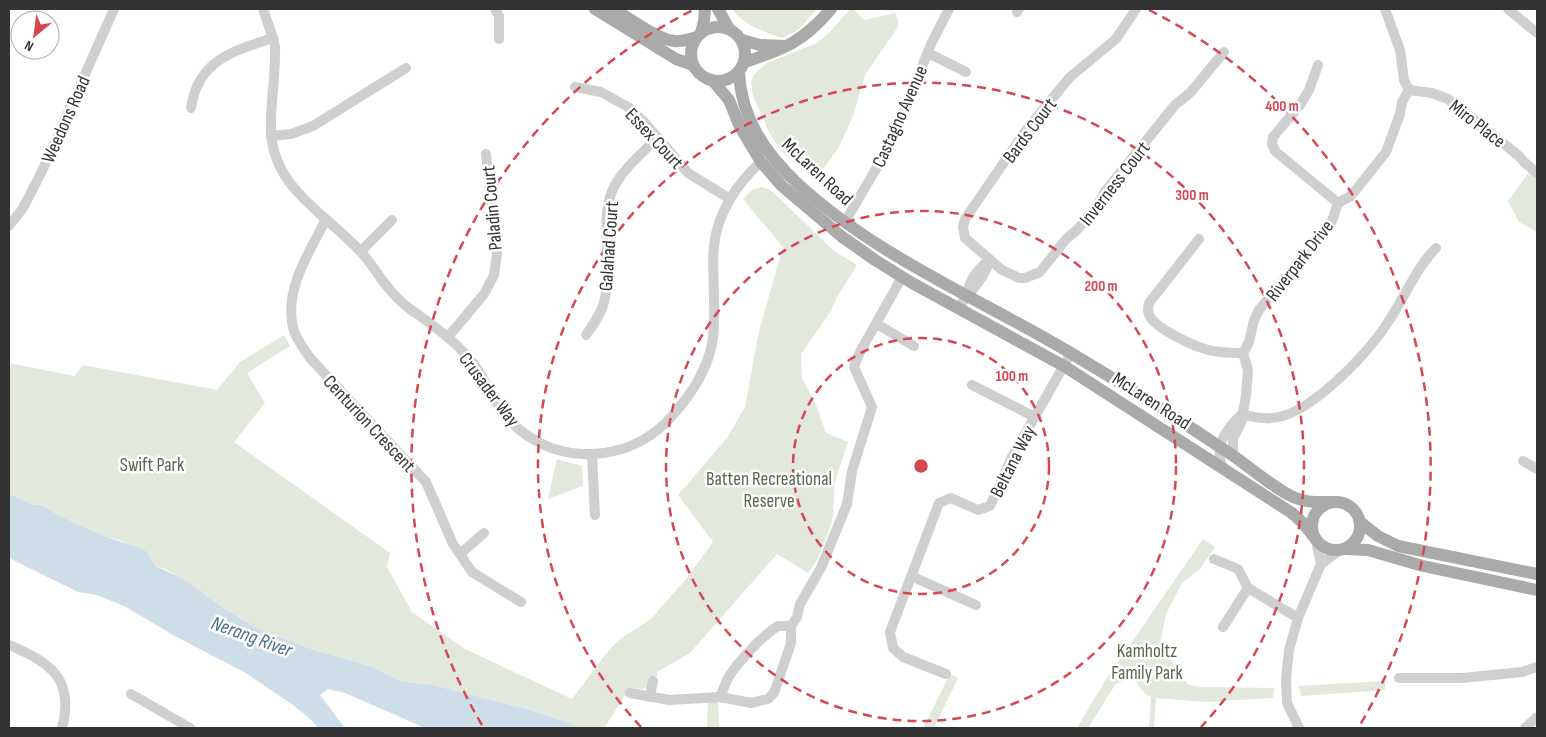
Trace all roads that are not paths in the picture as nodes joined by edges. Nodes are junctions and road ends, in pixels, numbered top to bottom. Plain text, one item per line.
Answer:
1 (114, 9) edge
2 (263, 9) edge
3 (494, 9) edge
4 (595, 9) edge
5 (614, 9) edge
6 (705, 9) edge
7 (718, 9) edge
8 (831, 9) edge
9 (948, 9) edge
10 (1136, 9) edge
11 (1385, 9) edge
12 (1508, 9) edge
13 (729, 29) junction
14 (1537, 33) edge
15 (699, 35) junction
16 (273, 38) junction
17 (499, 39) dead end
18 (742, 40) junction
19 (786, 46) junction
20 (1224, 52) dead end
21 (928, 53) junction
22 (693, 64) junction
23 (1318, 65) dead end
24 (742, 67) junction
25 (406, 68) dead end
26 (966, 72) dead end
27 (713, 81) junction
28 (575, 87) dead end
29 (1409, 90) junction
30 (191, 108) dead end
31 (271, 136) junction
32 (657, 138) junction
33 (486, 154) dead end
34 (761, 162) junction
35 (1537, 173) edge
36 (730, 199) junction
37 (1338, 203) junction
38 (326, 219) junction
39 (392, 220) dead end
40 (845, 222) junction
41 (9, 226) edge
42 (1199, 239) dead end
43 (1436, 248) dead end
44 (361, 251) junction
45 (990, 260) junction
46 (902, 277) junction
47 (966, 295) junction
48 (958, 308) junction
49 (877, 324) junction
50 (586, 335) dead end
51 (448, 337) junction
52 (914, 346) dead end
53 (1071, 353) junction
54 (1244, 353) junction
55 (1064, 366) junction
56 (972, 385) dead end
57 (1242, 414) junction
58 (1035, 417) junction
59 (1218, 446) junction
60 (592, 455) junction
61 (1233, 456) junction
62 (1523, 461) dead end
63 (1223, 468) junction
64 (1537, 469) edge
65 (1332, 502) junction
66 (595, 514) dead end
67 (1360, 522) junction
68 (484, 533) dead end
69 (1315, 539) junction
70 (1342, 550) junction
71 (460, 554) junction
72 (1214, 559) dead end
73 (1321, 564) junction
74 (1537, 574) edge
75 (911, 576) junction
76 (1248, 588) junction
77 (1537, 590) edge
78 (521, 602) dead end
79 (976, 605) dead end
80 (1298, 618) junction
81 (791, 626) junction
82 (1223, 627) dead end
83 (9, 645) edge
84 (1537, 667) edge
85 (946, 674) dead end
86 (1399, 678) dead end
87 (652, 681) dead end
88 (630, 692) dead end
89 (131, 694) dead end
90 (720, 696) junction
91 (650, 697) junction
92 (1536, 718) dead end
93 (62, 728) edge
94 (190, 728) edge
95 (1299, 728) edge
96 (1525, 728) edge

1 - 41 street, Weedons Road
2 - 16 street, Crusader Way
3 - 17 street
4 - 22 main road
5 - 15 main road
6 - 15 main road
7 - 13 main road
8 - 19 main road
9 - 21 street, Castagno Avenue
10 - 45 street, Bards Court
11 - 29 street
12 - 14 street
13 - 15 main road
13 - 18 main road
15 - 22 main road
16 - 30 street
16 - 31 street, Crusader Way
18 - 19 main road
18 - 24 main road
19 - 24 main road
20 - 45 street, Inverness Court
21 - 26 street
21 - 40 street, Castagno Avenue
22 - 27 main road
23 - 37 street
24 - 27 main road
24 - 40 main road, McLaren Road
25 - 31 street
27 - 34 main road, McLaren Road
28 - 32 street, Essex Court
29 - 35 street, Miro Place
29 - 37 street, Riverpark Drive
31 - 38 street, Crusader Way
32 - 36 street, Essex Court
32 - 50 street, Galahad Court
33 - 51 street, Paladin Court
34 - 36 street, Crusader Way
34 - 46 main road, McLaren Road
36 - 60 street, Crusader Way
37 - 54 street, Riverpark Drive
38 - 44 street, Crusader Way
38 - 71 street, Centurion Crescent
39 - 44 street
40 - 47 main road, McLaren Road
42 - 54 street
43 - 57 street
44 - 51 street, Crusader Way
45 - 47 street
46 - 48 main road, McLaren Road
46 - 49 street
47 - 48 street
47 - 53 main road, McLaren Road
48 - 55 main road, McLaren Road
49 - 52 street
49 - 81 street
51 - 60 street, Crusader Way
53 - 55 street, Beltana Way
53 - 59 main road, McLaren Road
54 - 57 street, Riverpark Drive
55 - 58 street, Beltana Way
55 - 63 main road, McLaren Road
56 - 58 street
57 - 59 street, Riverpark Drive
57 - 61 street, Riverpark Drive
58 - 75 street, Beltana Way
59 - 61 main road, McLaren Road
59 - 63 street
60 - 66 street
61 - 65 main road, McLaren Road
62 - 64 street
63 - 69 main road, McLaren Road
65 - 67 main road
65 - 69 main road
67 - 70 main road
67 - 74 main road
68 - 71 street
69 - 70 main road
69 - 73 street
70 - 73 street
70 - 77 main road
71 - 78 street, Centurion Crescent
72 - 76 street
73 - 80 street
75 - 79 street
75 - 85 street, Beltana Way
76 - 80 street
76 - 82 street
80 - 95 street
81 - 90 street
81 - 90 street
83 - 93 street
84 - 86 street
87 - 91 street
88 - 91 street
89 - 94 street
90 - 91 street
92 - 96 street

